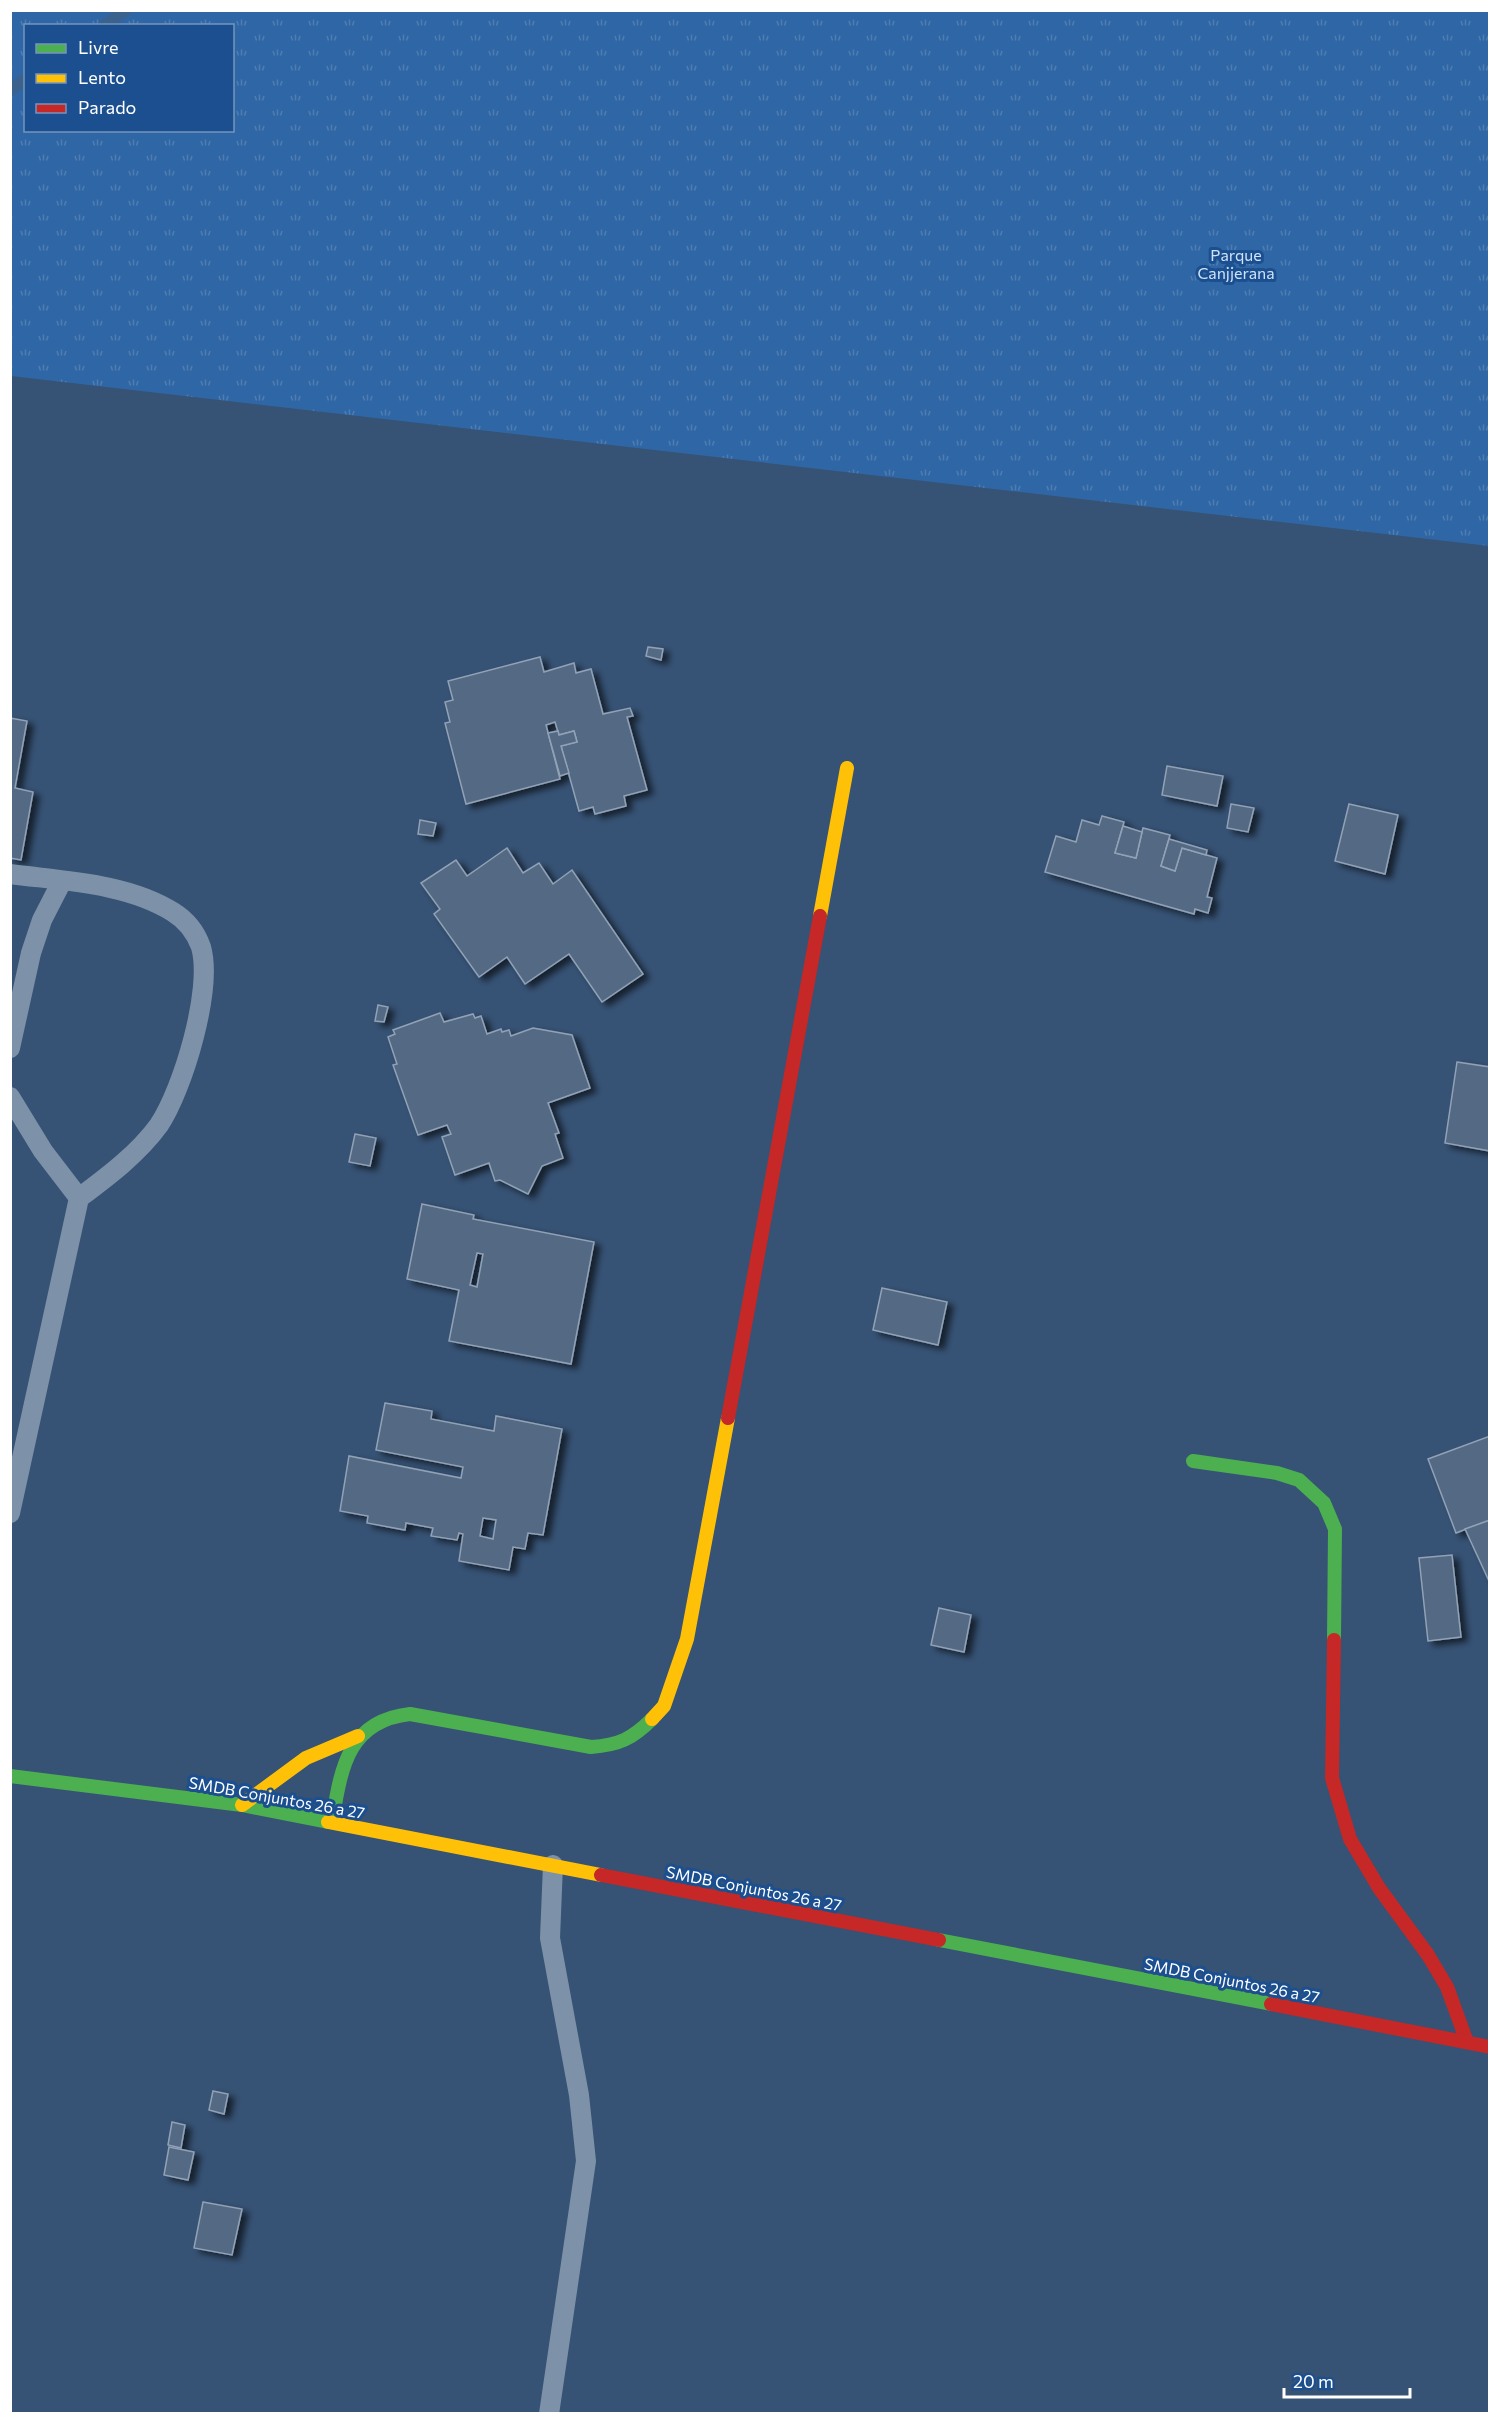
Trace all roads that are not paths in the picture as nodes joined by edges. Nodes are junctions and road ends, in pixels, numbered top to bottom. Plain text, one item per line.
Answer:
1 (847, 768) dead end
2 (10, 874) edge
3 (62, 881) junction
4 (10, 1048) edge
5 (10, 1097) edge
6 (79, 1198) junction
7 (1193, 1461) dead end
8 (10, 1513) edge
9 (358, 1736) junction
10 (10, 1776) edge
11 (242, 1805) junction
12 (332, 1822) junction
13 (553, 1865) junction
14 (1467, 2043) junction
15 (1490, 2047) edge
16 (549, 2414) edge

1 - 9 street
2 - 3 lane
3 - 4 lane
3 - 6 lane
5 - 6 lane
6 - 8 lane
7 - 14 street
9 - 11 street
9 - 12 street
10 - 11 street, SMDB Conjuntos 26 a 27
11 - 12 street, SMDB Conjuntos 26 a 27
12 - 13 street, SMDB Conjuntos 26 a 27
13 - 14 street, SMDB Conjuntos 26 a 27
13 - 16 lane
14 - 15 street, SMDB Conjuntos 26 a 27

